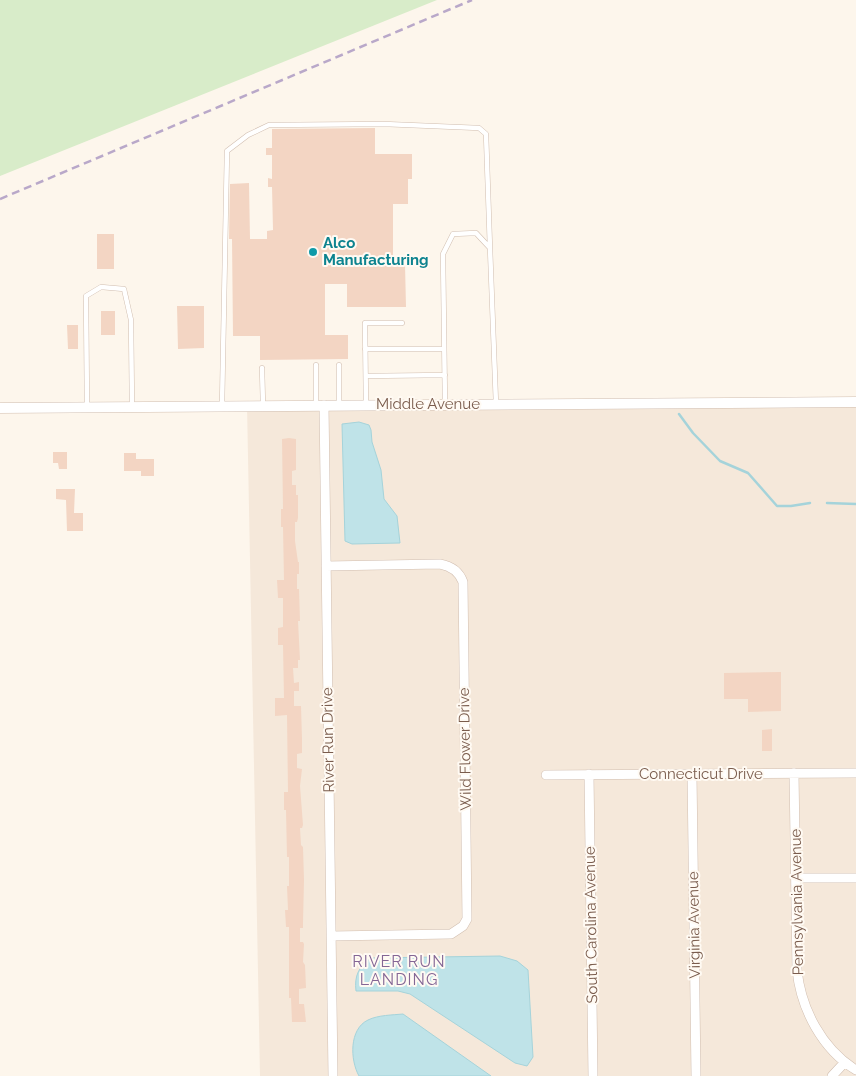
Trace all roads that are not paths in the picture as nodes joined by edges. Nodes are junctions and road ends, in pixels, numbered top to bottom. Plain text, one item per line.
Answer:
1 (490, 248) junction
2 (402, 323) dead end
3 (365, 349) junction
4 (444, 349) junction
5 (316, 365) dead end
6 (339, 365) dead end
7 (262, 368) dead end
8 (445, 375) junction
9 (366, 376) junction
10 (856, 402) edge
11 (366, 404) junction
12 (445, 404) junction
13 (496, 404) junction
14 (262, 405) junction
15 (320, 405) junction
16 (339, 405) junction
17 (132, 406) junction
18 (222, 406) junction
19 (87, 407) junction
20 (0, 408) edge
21 (326, 566) junction
22 (794, 773) junction
23 (589, 774) junction
24 (692, 774) junction
25 (856, 774) edge
26 (546, 775) dead end
27 (796, 878) junction
28 (856, 878) edge
29 (331, 936) junction
30 (845, 1062) junction
31 (856, 1070) edge
32 (333, 1076) edge
33 (593, 1076) edge
34 (696, 1076) edge
35 (832, 1076) edge

1 - 4 lane
1 - 13 lane
1 - 18 lane
2 - 3 lane
3 - 4 lane
3 - 9 lane
4 - 8 lane
5 - 15 lane
6 - 16 lane
7 - 14 lane
8 - 9 lane
8 - 12 lane
9 - 11 lane
10 - 13 street, Middle Avenue
11 - 12 street, Middle Avenue
11 - 16 street, Middle Avenue
12 - 13 street, Middle Avenue
14 - 15 street, Middle Avenue
14 - 18 street, Middle Avenue
15 - 16 street, Middle Avenue
15 - 21 street, River Run Drive
17 - 18 street, Middle Avenue
17 - 19 street, Middle Avenue
17 - 19 lane
19 - 20 street, Middle Avenue
21 - 29 street, River Run Drive
21 - 29 street, Wild Flower Drive
22 - 24 street, Connecticut Drive
22 - 25 street, Connecticut Drive
22 - 27 street, Pennsylvania Avenue
23 - 24 street, Connecticut Drive
23 - 26 street, Connecticut Drive
23 - 33 street, South Carolina Avenue
24 - 34 street, Virginia Avenue
27 - 28 street
27 - 30 street, Pennsylvania Avenue
29 - 32 street, River Run Drive
30 - 31 street, Pennsylvania Avenue
30 - 35 street

